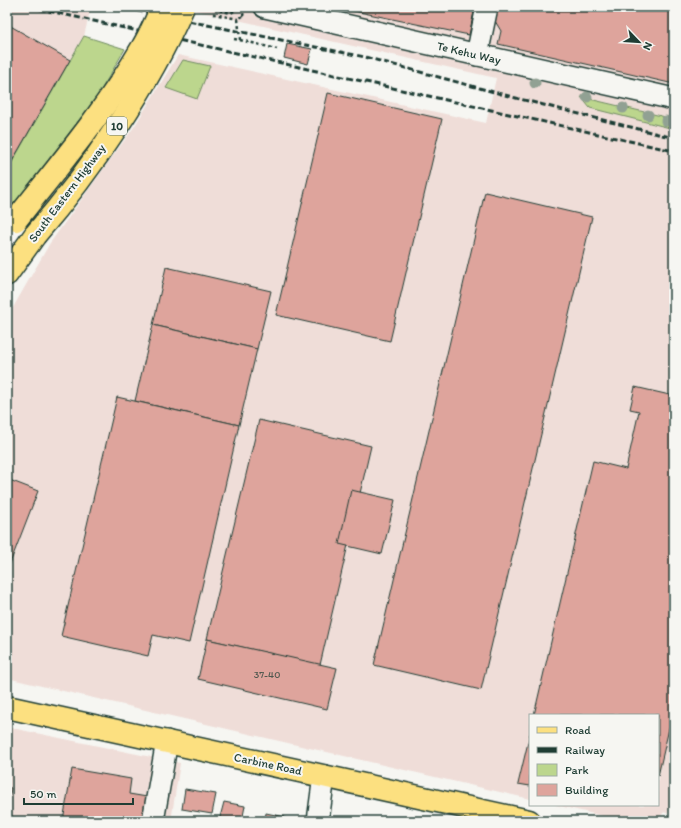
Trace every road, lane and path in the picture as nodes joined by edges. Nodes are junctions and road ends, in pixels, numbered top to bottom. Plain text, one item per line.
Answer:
1 (162, 7) edge
2 (183, 7) edge
3 (265, 7) edge
4 (487, 7) edge
5 (244, 10) dead end
6 (234, 11) dead end
7 (238, 18) junction
8 (234, 38) dead end
9 (240, 40) junction
10 (277, 49) dead end
11 (477, 55) junction
12 (674, 99) edge
13 (11, 226) edge
14 (7, 274) edge
15 (7, 707) edge
16 (167, 741) junction
17 (324, 776) junction
18 (153, 821) edge
19 (318, 821) edge
20 (529, 821) edge

1 - 13 main road, South Eastern Highway / 10, bridge
2 - 14 main road, South Eastern Highway / 10, bridge
3 - 11 street, Te Kehu Way
4 - 11 street
5 - 7 path, bridge
6 - 7 path
7 - 9 path, bridge
8 - 9 path, bridge
9 - 10 path
11 - 12 street, Te Kehu Way
15 - 16 main road, Carbine Road
16 - 17 main road, Carbine Road
16 - 18 street
17 - 19 street
17 - 20 main road, Carbine Road

